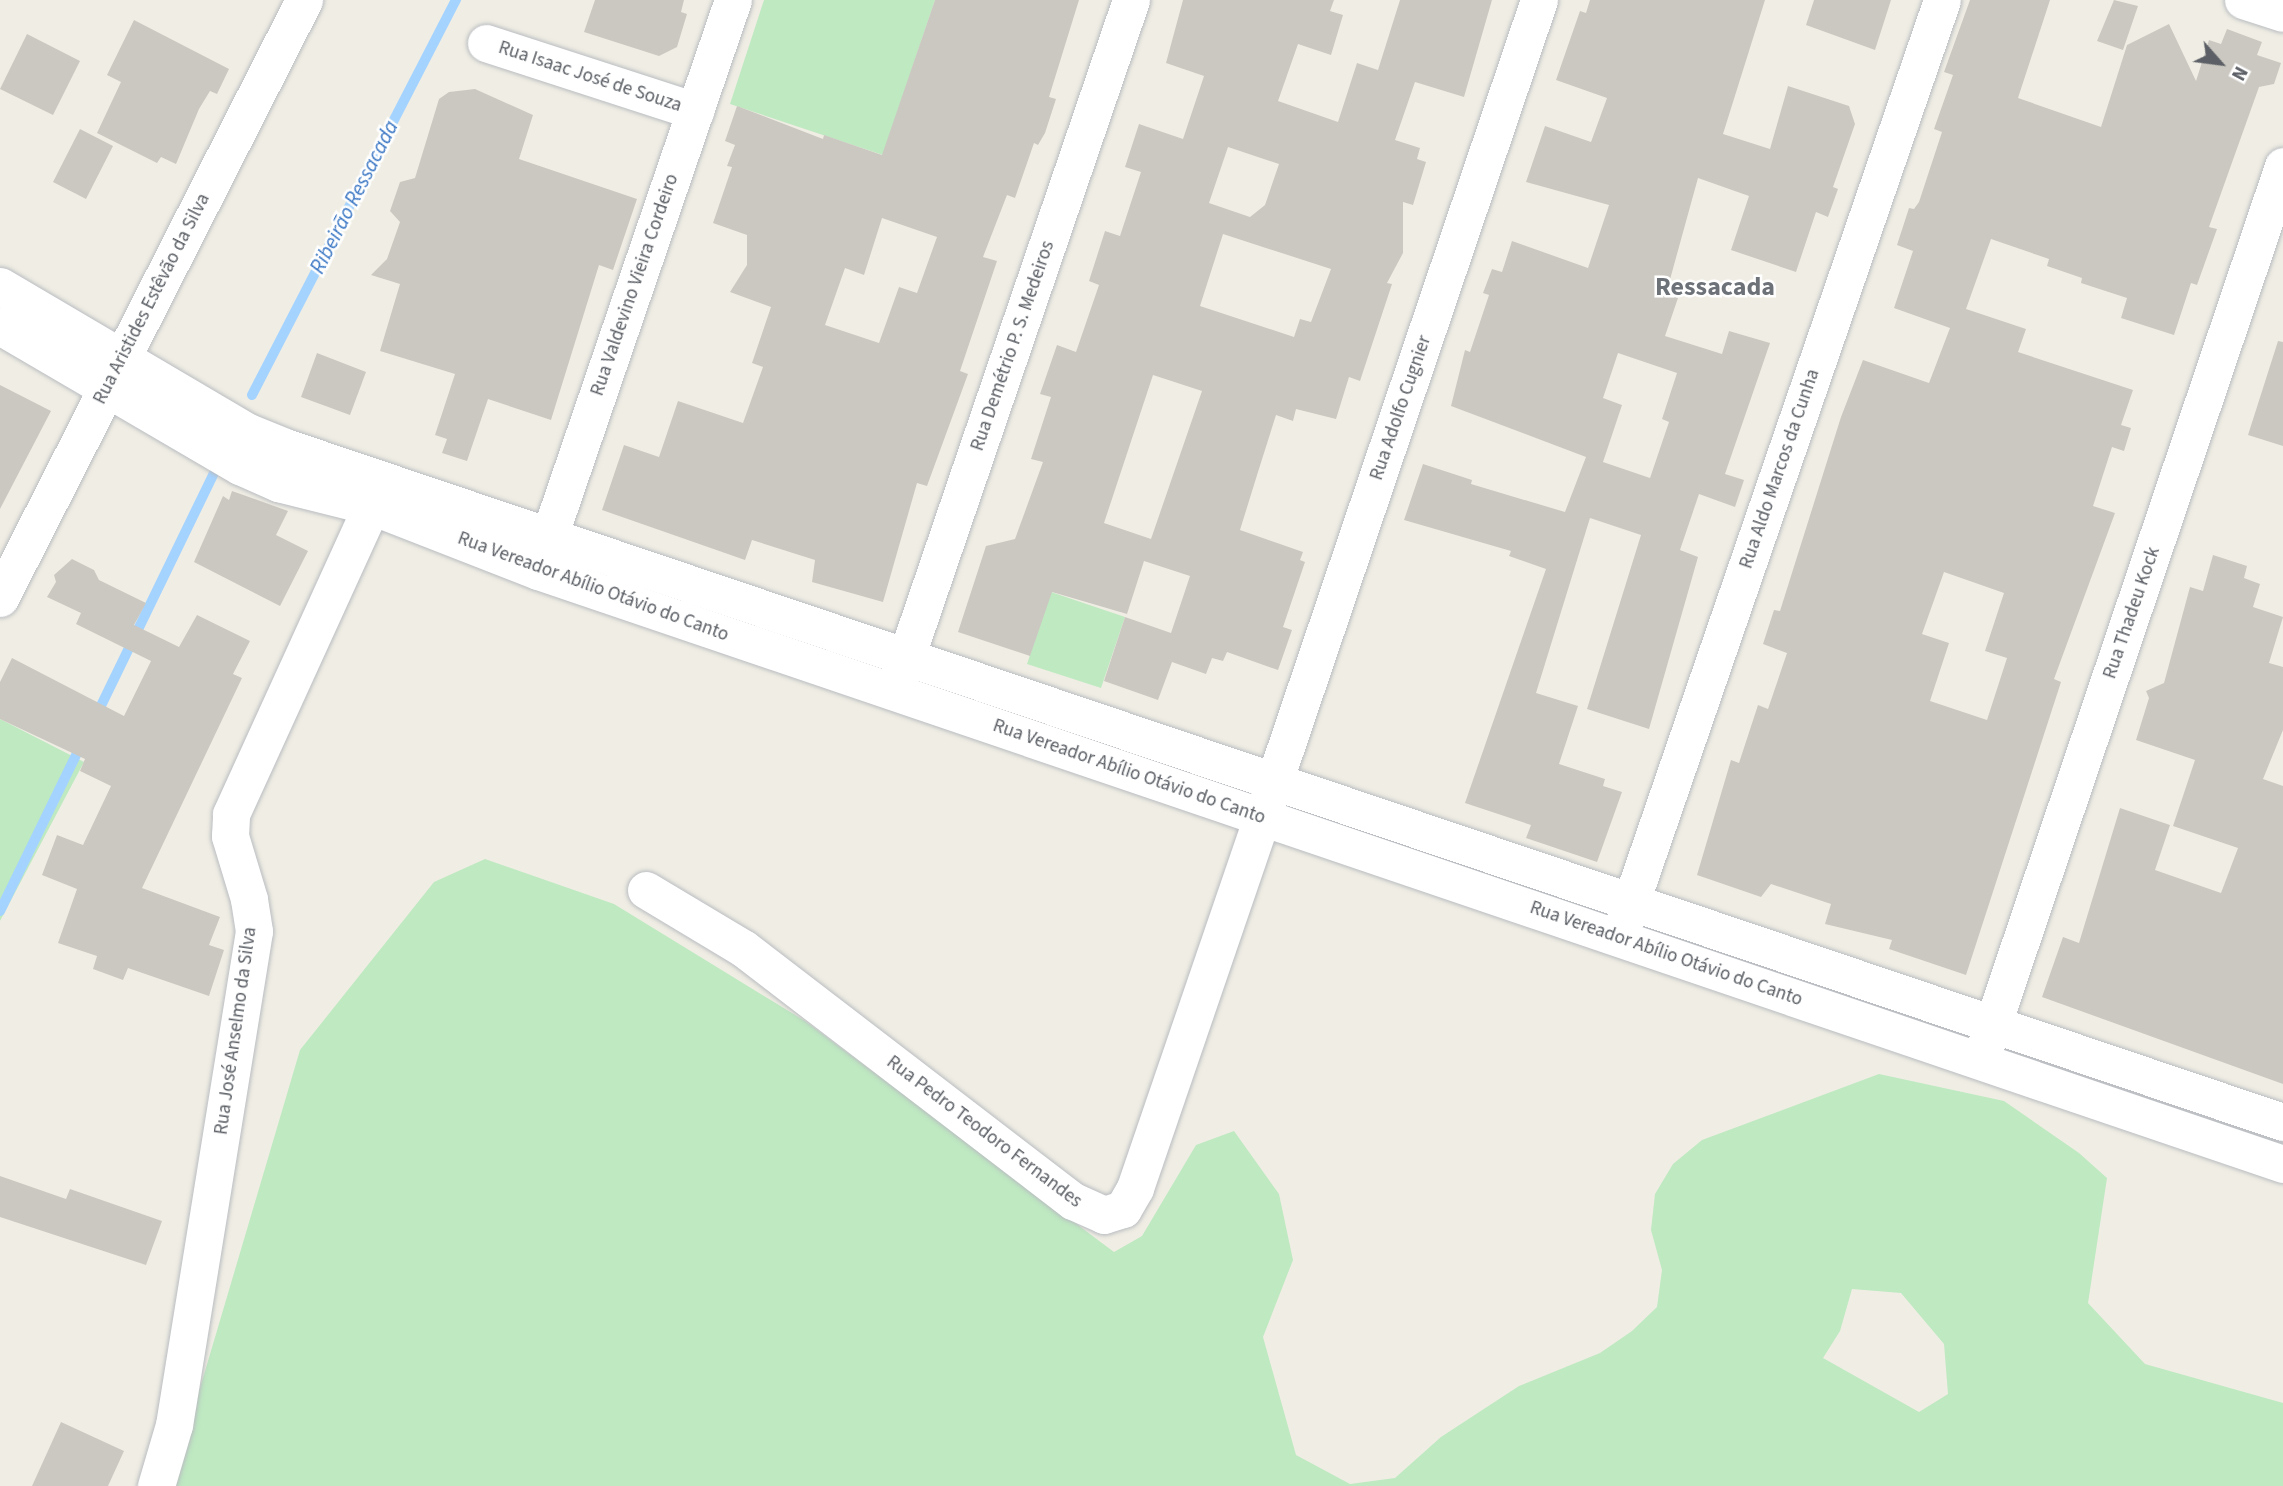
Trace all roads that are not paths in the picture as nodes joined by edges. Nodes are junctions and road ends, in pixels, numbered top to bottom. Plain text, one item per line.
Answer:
1 (304, 0) edge
2 (733, 0) edge
3 (1131, 0) edge
4 (1539, 0) edge
5 (1942, 0) edge
6 (2243, 0) edge
7 (2283, 13) edge
8 (485, 43) dead end
9 (695, 111) junction
10 (2283, 166) edge
11 (0, 286) edge
12 (0, 326) edge
13 (115, 373) junction
14 (378, 494) junction
15 (549, 537) junction
16 (538, 571) junction
17 (0, 598) edge
18 (906, 657) junction
19 (894, 692) junction
20 (1275, 782) junction
21 (1262, 817) junction
22 (646, 891) dead end
23 (1631, 902) junction
24 (1618, 938) junction
25 (1993, 1024) junction
26 (1980, 1061) junction
27 (2283, 1122) edge
28 (2283, 1164) edge
29 (156, 1486) edge

1 - 13 street, Rua Aristides Estêvão da Silva
2 - 9 street, Rua Valdevino Vieira Cordeiro
3 - 18 street, Rua Demétrio P. S. Medeiros
4 - 20 street, Rua Adolfo Cugnier
5 - 23 street, Rua Aldo Marcos da Cunha
6 - 7 street
8 - 9 street, Rua Isaac José de Souza
9 - 15 street, Rua Valdevino Vieira Cordeiro
10 - 25 street, Rua Thadeu Kock
11 - 13 street, Rua Vereador Abílio Otávio do Canto
12 - 13 street, Rua Vereador Abílio Otávio do Canto
13 - 14 street, Rua Vereador Abílio Otávio do Canto
13 - 17 street, Rua Aristides Estêvão da Silva
14 - 15 street, Rua Vereador Abílio Otávio do Canto
14 - 16 street, Rua Vereador Abílio Otávio do Canto
14 - 29 street, Rua José Anselmo da Silva
15 - 16 street, Rua Valdevino Vieira Cordeiro
15 - 18 street, Rua Vereador Abílio Otávio do Canto
16 - 19 street, Rua Vereador Abílio Otávio do Canto
18 - 19 street, Rua Demétrio P. S. Medeiros
18 - 20 street, Rua Vereador Abílio Otávio do Canto
19 - 21 street, Rua Vereador Abílio Otávio do Canto
20 - 21 street, Rua Adolfo Cugnier
20 - 23 street, Rua Vereador Abílio Otávio do Canto
21 - 22 street, Rua Pedro Teodoro Fernandes
21 - 24 street, Rua Vereador Abílio Otávio do Canto
23 - 24 street, Rua Aldo Marcos da Cunha
23 - 25 street, Rua Vereador Abílio Otávio do Canto
24 - 26 street, Rua Vereador Abílio Otávio do Canto
25 - 26 street, Rua Thadeu Kock
25 - 27 street, Rua Vereador Abílio Otávio do Canto
26 - 28 street, Rua Vereador Abílio Otávio do Canto

